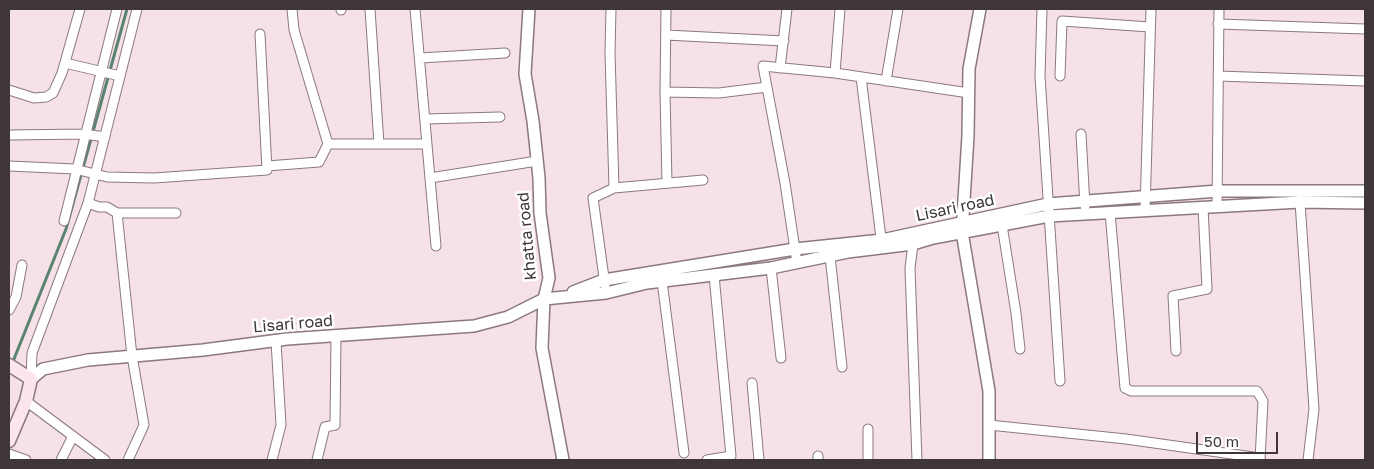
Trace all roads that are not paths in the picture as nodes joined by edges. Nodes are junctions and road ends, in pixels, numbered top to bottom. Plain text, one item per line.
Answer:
1 (80, 9) edge
2 (117, 9) edge
3 (137, 9) edge
4 (292, 9) edge
5 (370, 9) edge
6 (415, 9) edge
7 (529, 9) edge
8 (611, 9) edge
9 (666, 9) edge
10 (787, 9) edge
11 (840, 9) edge
12 (898, 9) edge
13 (980, 9) edge
14 (1042, 9) edge
15 (1150, 9) edge
16 (1219, 9) edge
17 (1218, 24) junction
18 (1150, 27) junction
19 (1365, 29) edge
20 (260, 34) dead end
21 (666, 35) junction
22 (784, 41) junction
23 (505, 52) dead end
24 (420, 58) junction
25 (65, 63) junction
26 (780, 68) junction
27 (100, 72) junction
28 (835, 72) junction
29 (120, 76) junction
30 (1060, 76) dead end
31 (1218, 76) junction
32 (861, 77) junction
33 (886, 81) junction
34 (1365, 81) edge
35 (767, 88) junction
36 (9, 90) edge
37 (665, 92) junction
38 (969, 93) junction
39 (500, 117) dead end
40 (425, 119) junction
41 (84, 134) junction
42 (1081, 134) dead end
43 (9, 135) edge
44 (105, 137) junction
45 (328, 144) junction
46 (379, 144) junction
47 (427, 144) junction
48 (537, 161) junction
49 (9, 166) edge
50 (267, 166) junction
51 (75, 169) junction
52 (96, 175) junction
53 (430, 178) junction
54 (703, 180) dead end
55 (667, 183) junction
56 (614, 188) junction
57 (1218, 191) junction
58 (1365, 191) edge
59 (1146, 197) junction
60 (88, 202) junction
61 (1300, 202) junction
62 (1365, 203) edge
63 (1217, 206) junction
64 (1086, 207) junction
65 (1203, 207) junction
66 (1048, 210) junction
67 (1145, 210) junction
68 (1110, 212) junction
69 (117, 213) junction
70 (176, 213) dead end
71 (64, 221) dead end
72 (1002, 224) junction
73 (963, 227) junction
74 (882, 244) junction
75 (913, 244) junction
76 (436, 246) dead end
77 (795, 249) junction
78 (830, 256) junction
79 (797, 263) junction
80 (22, 265) dead end
81 (771, 268) junction
82 (714, 275) junction
83 (604, 280) junction
84 (662, 281) junction
85 (606, 293) junction
86 (557, 298) junction
87 (544, 299) junction
88 (9, 310) edge
89 (336, 336) junction
90 (276, 341) junction
91 (1020, 349) dead end
92 (1176, 351) dead end
93 (132, 356) junction
94 (781, 358) dead end
95 (12, 367) edge
96 (842, 367) dead end
97 (31, 379) junction
98 (1060, 382) dead end
99 (752, 383) dead end
100 (26, 401) junction
101 (989, 425) junction
102 (868, 430) dead end
103 (72, 436) junction
104 (9, 441) edge
105 (684, 453) dead end
106 (9, 454) edge
107 (1260, 459) edge
108 (26, 460) edge
109 (61, 460) edge
110 (104, 460) edge
111 (128, 460) edge
112 (272, 460) edge
113 (317, 460) edge
114 (563, 460) edge
115 (707, 460) edge
116 (759, 460) edge
117 (868, 460) edge
118 (917, 460) edge
119 (988, 460) edge
120 (1308, 460) edge

1 - 25 street
2 - 27 street
3 - 29 street
4 - 45 street
5 - 46 street
6 - 24 street
7 - 48 street, khatta road
8 - 56 street
9 - 21 street
10 - 22 street
11 - 28 street
12 - 33 street
13 - 38 street
14 - 66 street
15 - 18 street
16 - 17 street
17 - 19 street
17 - 31 street
18 - 30 street
18 - 59 street
20 - 50 street
21 - 22 street
21 - 37 street
22 - 26 street
23 - 24 street
24 - 40 street
25 - 27 street
25 - 36 street
26 - 28 street
26 - 35 street
27 - 29 street
27 - 41 street
28 - 32 street
29 - 44 street
31 - 34 street
31 - 57 street
32 - 33 street
32 - 74 street
33 - 38 street
35 - 37 street
35 - 77 street
37 - 55 street
38 - 73 street
39 - 40 street
40 - 47 street
41 - 43 street
41 - 44 street
41 - 51 street
42 - 64 street
44 - 52 street
45 - 46 street
45 - 50 street
46 - 47 street
47 - 53 street
48 - 53 street
48 - 87 street, khatta road
49 - 51 street
50 - 52 street
51 - 52 street
51 - 71 street
52 - 60 street
53 - 76 street
54 - 55 street
55 - 56 street
56 - 83 street
57 - 58 street, Lisari road
57 - 59 street, Lisari road
57 - 63 street
59 - 64 street, Lisari road
59 - 67 street
60 - 69 street
60 - 97 street
61 - 62 street, Lisari road
61 - 63 street, Lisari road
61 - 120 street
63 - 65 street, Lisari road
64 - 66 street, Lisari road
64 - 68 street, Lisari road
65 - 67 street, Lisari road
65 - 92 street
66 - 72 street, Lisari road
66 - 73 street, Lisari road
66 - 98 street
67 - 68 street, Lisari road
68 - 107 street
69 - 70 street
69 - 93 street
72 - 73 street, Lisari road
72 - 91 street
73 - 74 street, Lisari road
73 - 75 street, Lisari road
73 - 101 street
74 - 75 street, Lisari road
74 - 77 street, Lisari road
74 - 78 street, Lisari road
75 - 118 street
77 - 79 street
77 - 83 street, Lisari road
78 - 79 street, Lisari road
78 - 96 street
79 - 81 street, Lisari road
80 - 88 street
81 - 82 street, Lisari road
81 - 94 street
82 - 84 street, Lisari road
82 - 115 street
83 - 85 street
83 - 86 street, Lisari road
84 - 85 street, Lisari road
84 - 105 street
85 - 86 street, Lisari road
86 - 87 street, Lisari road
87 - 89 street, Lisari road
87 - 114 street, khatta road
89 - 90 street, Lisari road
89 - 113 street
90 - 93 street, Lisari road
90 - 112 street
93 - 97 street, Lisari road
93 - 111 street
95 - 97 main road
97 - 100 main road
99 - 116 street
100 - 103 street
100 - 104 main road
101 - 107 street
101 - 119 street
102 - 117 street
103 - 109 street
103 - 110 street
106 - 108 street

